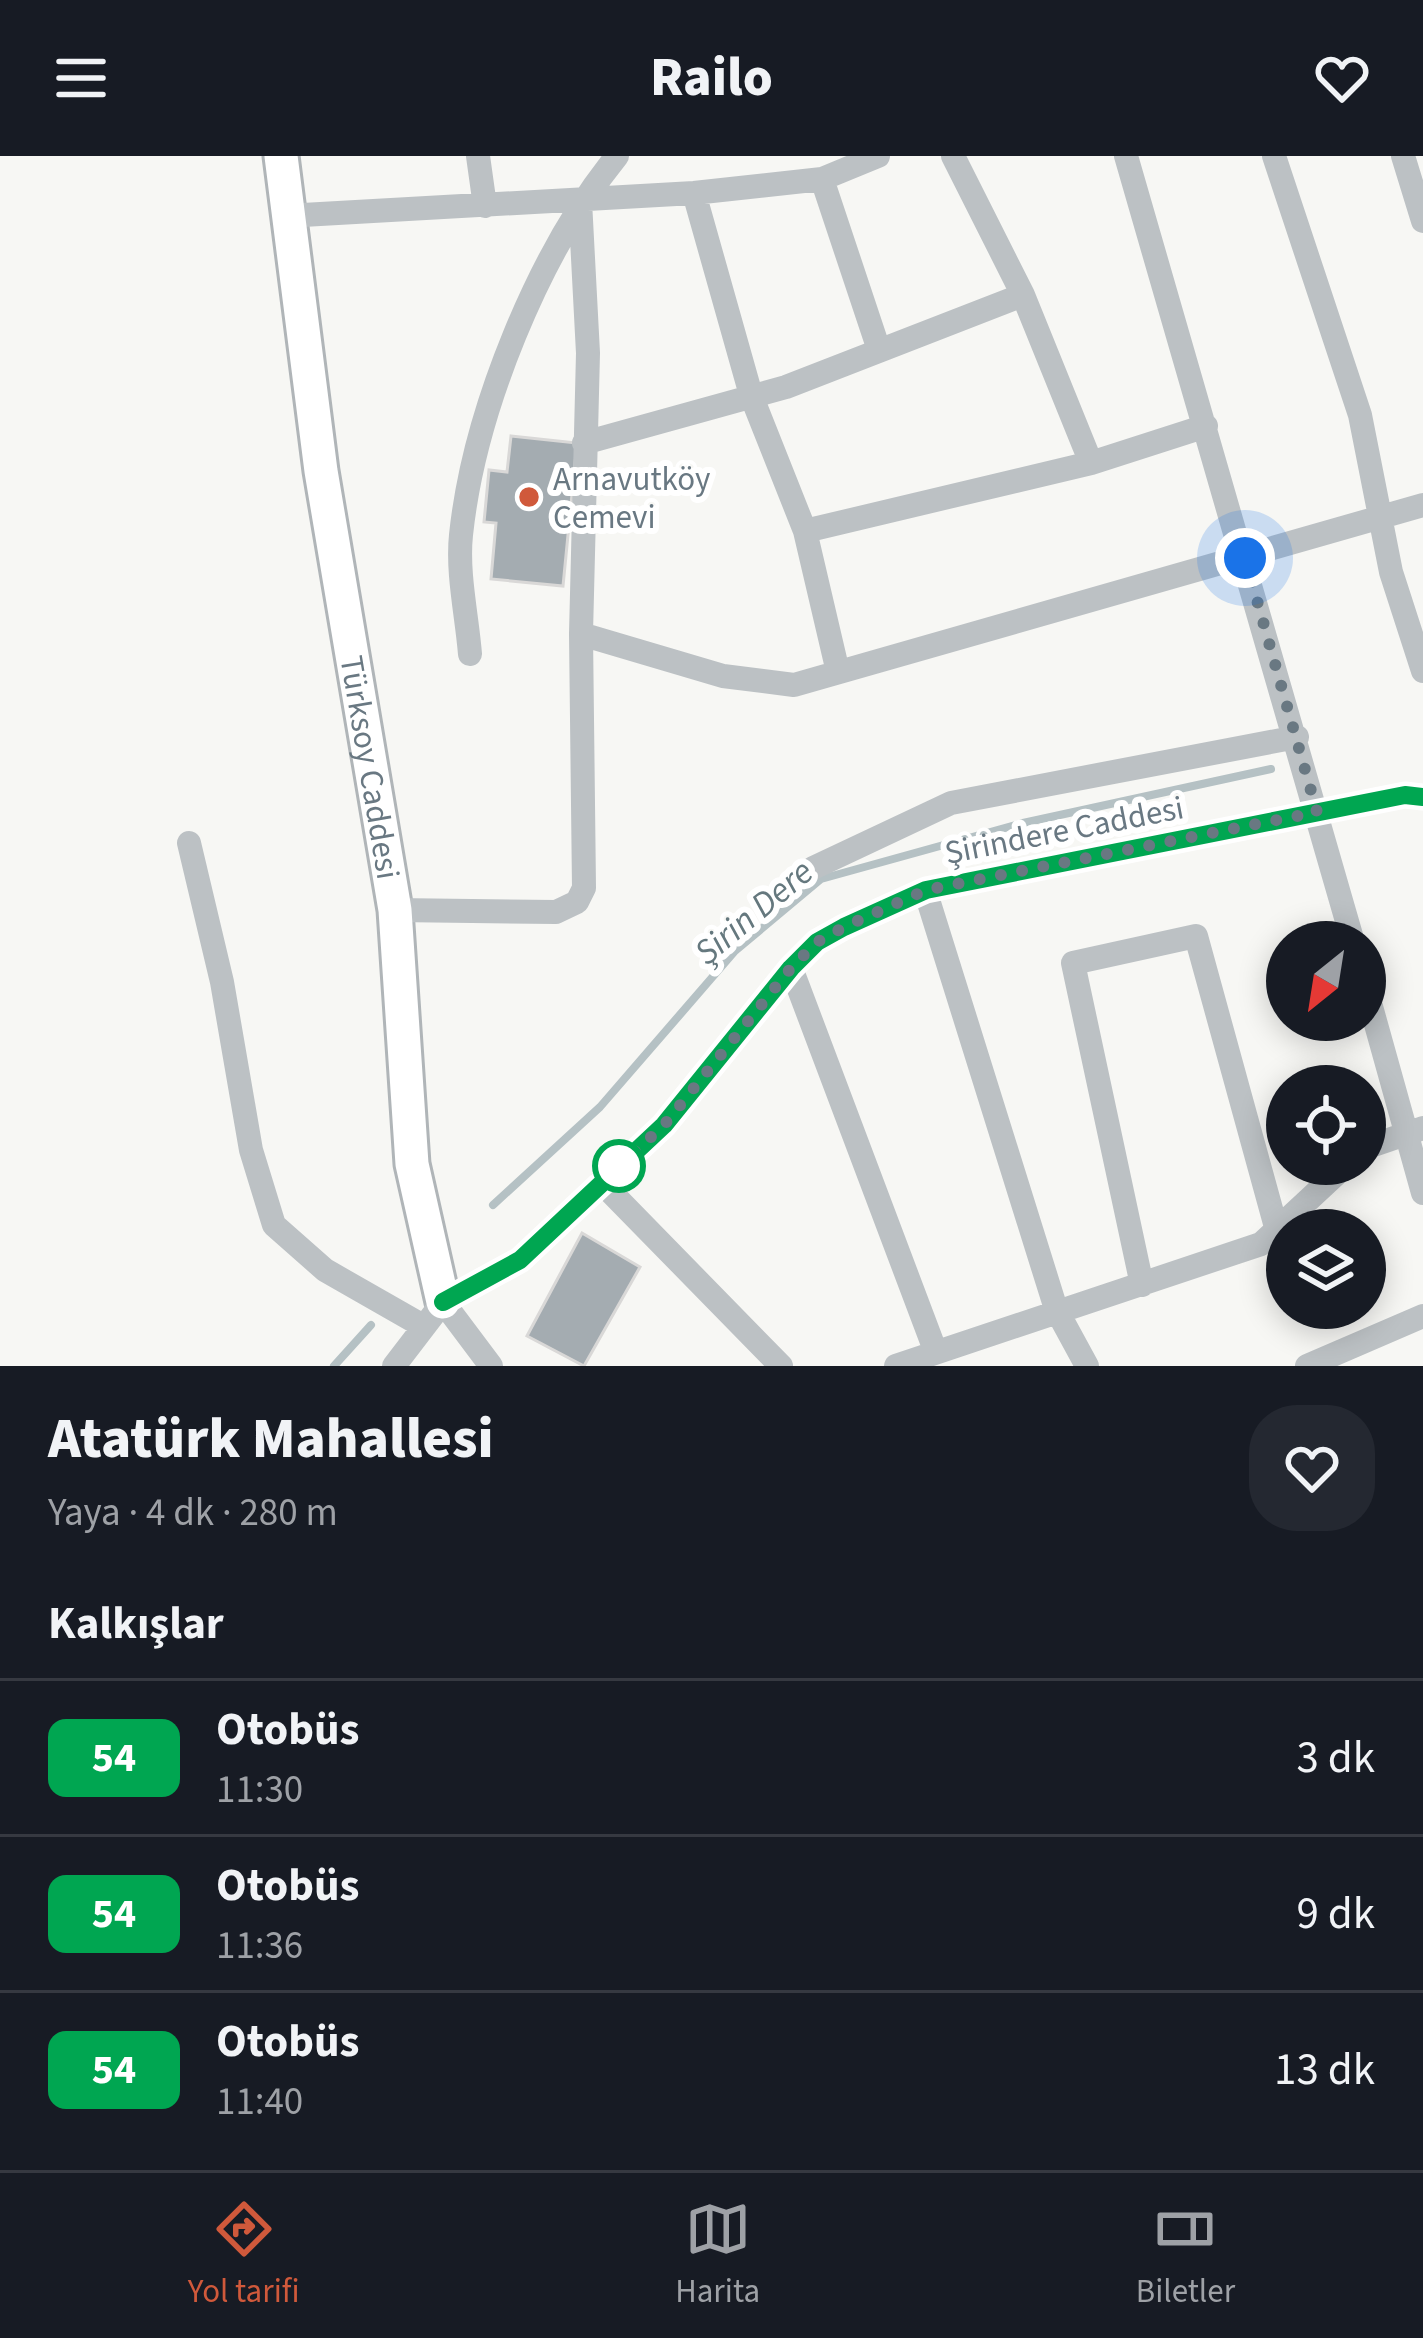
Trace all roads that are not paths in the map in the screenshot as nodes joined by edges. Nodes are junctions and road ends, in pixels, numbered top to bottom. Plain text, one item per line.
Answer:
1 (281, 156) edge
2 (478, 156) edge
3 (617, 156) edge
4 (878, 156) edge
5 (953, 156) edge
6 (1126, 156) edge
7 (1274, 156) edge
8 (1402, 156) edge
9 (822, 178) junction
10 (694, 193) junction
11 (580, 201) junction
12 (485, 206) junction
13 (285, 216) junction
14 (1423, 220) edge
15 (1023, 296) junction
16 (879, 350) junction
17 (751, 395) junction
18 (1206, 425) junction
19 (584, 443) junction
20 (1091, 463) junction
21 (1423, 505) edge
22 (1380, 517) junction
23 (805, 530) junction
24 (1245, 558) junction
25 (581, 634) junction
26 (470, 655) dead end
27 (1423, 670) edge
28 (838, 672) junction
29 (1297, 737) junction
30 (1423, 797) edge
31 (1317, 812) junction
32 (189, 844) dead end
33 (813, 868) dead end
34 (926, 890) junction
35 (395, 910) junction
36 (1347, 921) edge
37 (791, 968) junction
38 (1384, 1041) edge
39 (1414, 1129) edge
40 (1386, 1140) edge
41 (601, 1182) junction
42 (1323, 1185) edge
43 (1423, 1193) edge
44 (1271, 1209) edge
45 (1295, 1209) edge
46 (1266, 1238) edge
47 (1142, 1285) junction
48 (1056, 1309) junction
49 (433, 1314) junction
50 (1423, 1316) edge
51 (934, 1350) junction
52 (394, 1366) edge
53 (491, 1366) edge
54 (782, 1366) edge
55 (896, 1366) edge
56 (1087, 1366) edge
57 (1306, 1366) edge

1 - 13 main road, Türksoy Caddesi
2 - 12 street
3 - 11 street
4 - 9 street
5 - 15 street
6 - 18 street
7 - 22 street
8 - 14 street
9 - 10 street
9 - 16 street
10 - 11 street
10 - 17 street
11 - 12 street
11 - 19 street
11 - 26 street
12 - 13 street
13 - 35 main road, Türksoy Caddesi
15 - 16 street
15 - 20 street
16 - 17 street
17 - 19 street
17 - 23 street
18 - 20 street
18 - 24 street
19 - 25 street
20 - 23 street
21 - 22 street
22 - 24 street
22 - 27 street
23 - 28 street
24 - 28 street
24 - 29 street
25 - 28 street
25 - 35 street
29 - 31 street
29 - 33 street
30 - 31 street, Şirindere Caddesi
31 - 34 street, Şirindere Caddesi
31 - 36 street
32 - 49 street
34 - 37 street, Şirindere Caddesi
34 - 48 street
35 - 49 main road, Türksoy Caddesi
37 - 41 street, Şirindere Caddesi
37 - 51 street
38 - 39 street
39 - 40 street
39 - 43 street
41 - 49 street, Şirindere Caddesi
41 - 54 street
42 - 45 street
44 - 47 street
46 - 47 street
47 - 48 street
48 - 51 street
48 - 56 street
49 - 52 street
49 - 53 street, Türksoy Caddesi
50 - 57 street
51 - 55 street

